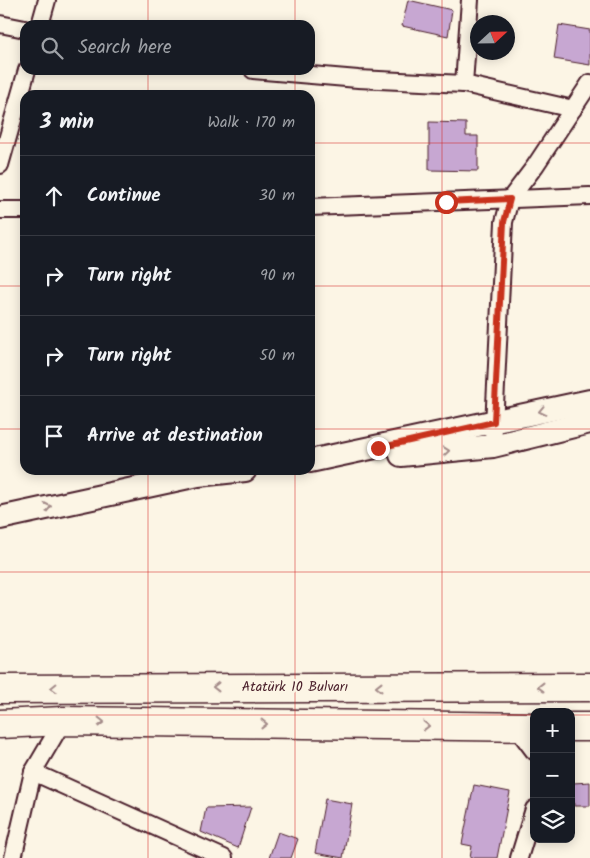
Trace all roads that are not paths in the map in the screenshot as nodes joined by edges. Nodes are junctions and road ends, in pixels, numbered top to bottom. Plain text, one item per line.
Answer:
1 (47, 0) edge
2 (470, 0) edge
3 (41, 20) edge
4 (0, 24) edge
5 (20, 28) edge
6 (26, 75) edge
7 (311, 75) edge
8 (590, 83) edge
9 (464, 84) junction
10 (21, 90) edge
11 (20, 94) edge
12 (572, 109) junction
13 (0, 164) edge
14 (590, 196) edge
15 (510, 199) junction
16 (315, 207) edge
17 (0, 210) edge
18 (20, 210) edge
19 (590, 401) edge
20 (494, 422) junction
21 (590, 422) edge
22 (493, 446) junction
23 (315, 461) edge
24 (315, 462) edge
25 (185, 475) edge
26 (0, 518) edge
27 (590, 686) edge
28 (0, 689) edge
29 (63, 721) junction
30 (0, 724) edge
31 (525, 727) edge
32 (575, 727) edge
33 (590, 727) edge
34 (530, 741) edge
35 (33, 772) junction
36 (530, 822) edge
37 (13, 858) edge
38 (224, 858) edge
39 (518, 858) edge

1 - 3 street
2 - 9 street
4 - 5 street
6 - 10 street
7 - 9 street
8 - 12 street
9 - 12 street
11 - 13 street
12 - 15 street
14 - 15 street
15 - 16 street
15 - 20 street
17 - 18 street
19 -> 20 street
20 - 22 street
20 - 23 street
21 - 22 street
24 -> 22 street
26 -> 25 street
27 -> 28 highway, Atatürk 10 Bulvarı
29 - 30 highway
29 -> 31 highway
29 - 35 street
31 - 34 street
32 - 33 highway
35 - 37 street
35 - 38 street
36 - 39 street

